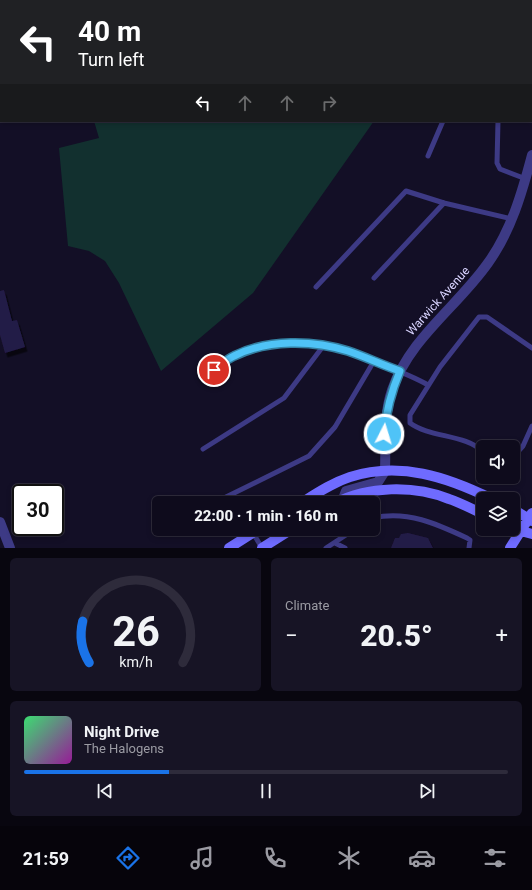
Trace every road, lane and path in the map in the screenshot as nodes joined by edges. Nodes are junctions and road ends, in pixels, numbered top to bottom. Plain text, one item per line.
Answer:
1 (443, 122) edge
2 (498, 122) edge
3 (532, 155) edge
4 (428, 156) dead end
5 (530, 169) edge
6 (526, 179) junction
7 (444, 203) junction
8 (512, 219) junction
9 (374, 278) dead end
10 (316, 287) dead end
11 (324, 345) junction
12 (532, 348) edge
13 (374, 361) junction
14 (400, 371) junction
15 (204, 377) dead end
16 (428, 385) junction
17 (532, 426) edge
18 (476, 446) edge
19 (203, 449) dead end
20 (520, 450) edge
21 (385, 471) junction
22 (477, 492) edge
23 (228, 496) edge
24 (312, 496) edge
25 (342, 496) edge
26 (358, 496) edge
27 (476, 511) edge
28 (520, 512) edge
29 (380, 517) edge
30 (531, 517) edge
31 (0, 522) edge
32 (520, 527) edge
33 (520, 531) edge
34 (532, 534) edge
35 (248, 536) edge
36 (258, 536) edge
37 (281, 536) edge
38 (345, 536) edge
39 (515, 536) edge
40 (335, 543) junction
41 (10, 548) edge
42 (229, 548) edge
43 (262, 548) edge
44 (326, 548) edge
45 (345, 548) edge
46 (469, 548) edge
47 (510, 548) edge

1 - 4 lane
2 - 6 lane
3 - 5 street, Warwick Avenue
5 - 6 street, Warwick Avenue
6 - 8 street, Warwick Avenue
7 - 8 lane
7 - 9 lane
7 - 10 lane
8 - 14 street, Warwick Avenue
11 - 13 lane
11 - 15 lane
11 - 19 lane
12 - 16 lane
13 - 14 lane
13 - 23 lane
14 - 16 lane
14 - 21 street, Warwick Avenue
16 - 18 lane
17 - 20 lane
21 - 22 street
21 - 24 street
21 - 25 street
26 - 27 street
28 - 30 street
29 - 46 lane
30 - 32 street
31 - 41 street
33 - 34 street
35 - 42 street
36 - 43 lane
37 - 43 street
38 - 40 lane
39 - 47 street
40 - 44 lane
40 - 45 lane

